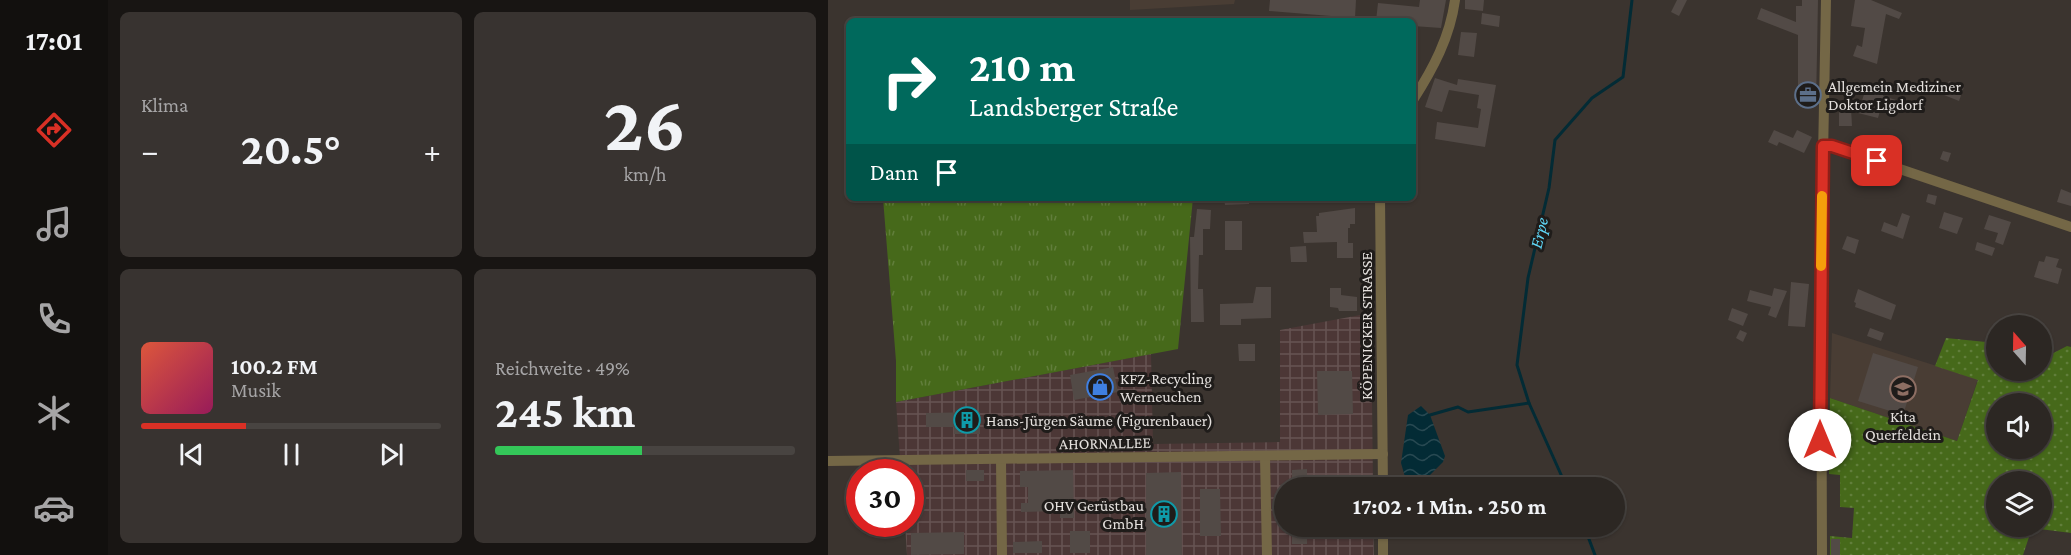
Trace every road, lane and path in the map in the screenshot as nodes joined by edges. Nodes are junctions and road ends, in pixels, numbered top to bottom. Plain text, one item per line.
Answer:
1 (1455, 0) edge
2 (1826, 0) edge
3 (1416, 95) edge
4 (1823, 146) junction
5 (1380, 201) edge
6 (2071, 227) edge
7 (1383, 454) junction
8 (1265, 457) junction
9 (1001, 459) junction
10 (828, 461) edge
11 (1383, 477) edge
12 (1383, 537) edge
13 (1002, 555) edge
14 (1267, 555) edge
15 (1383, 555) edge
16 (1822, 555) edge

1 - 3 street
2 - 4 street
4 - 6 street
4 - 16 street
5 - 7 street, KÖPENICKER STRASSE
7 - 8 street, AHORNALLEE
7 - 11 street, KÖPENICKER STRASSE
8 - 9 street, AHORNALLEE
8 - 14 street
9 - 10 street, AHORNALLEE
9 - 13 street
12 - 15 street

